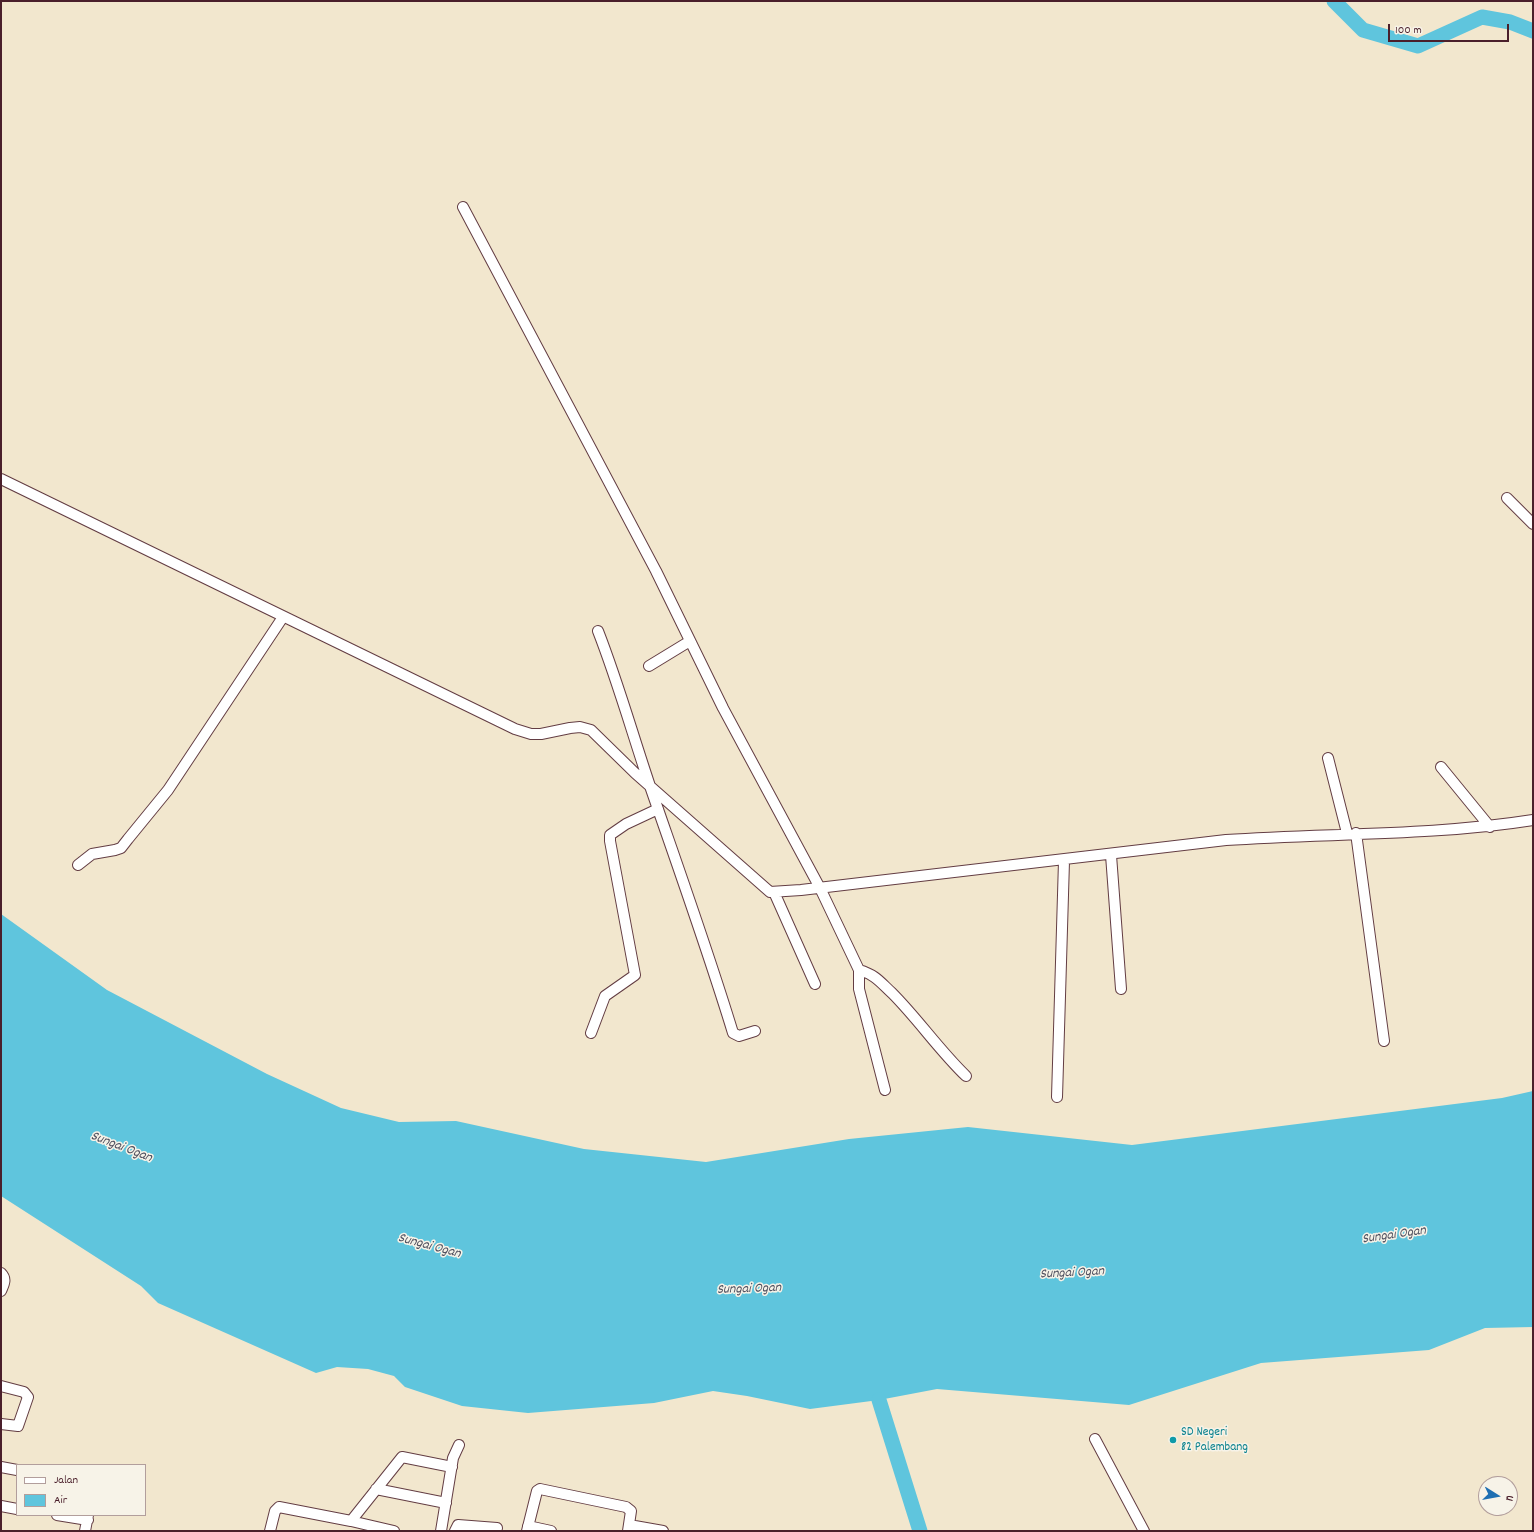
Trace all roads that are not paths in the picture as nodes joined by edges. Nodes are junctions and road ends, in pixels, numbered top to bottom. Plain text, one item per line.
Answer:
1 (463, 207) dead end
2 (1, 479) edge
3 (1507, 498) dead end
4 (1533, 524) edge
5 (283, 617) junction
6 (598, 631) dead end
7 (688, 643) junction
8 (649, 666) dead end
9 (1328, 758) dead end
10 (1441, 768) dead end
11 (651, 787) junction
12 (658, 809) junction
13 (1533, 820) edge
14 (1490, 827) junction
15 (1351, 833) junction
16 (1111, 855) junction
17 (1064, 861) junction
18 (78, 865) dead end
19 (820, 888) junction
20 (777, 892) junction
21 (860, 970) junction
22 (815, 984) dead end
23 (1121, 989) dead end
24 (755, 1031) dead end
25 (591, 1033) dead end
26 (1384, 1041) dead end
27 (966, 1076) dead end
28 (885, 1090) dead end
29 (1057, 1097) dead end
30 (1, 1273) edge
31 (1, 1291) edge
32 (1, 1386) edge
33 (1, 1424) edge
34 (1095, 1439) dead end
35 (458, 1445) dead end
36 (1, 1467) edge
37 (452, 1467) junction
38 (16, 1470) edge
39 (376, 1489) junction
40 (446, 1503) junction
41 (1, 1506) edge
42 (16, 1508) edge
43 (72, 1516) edge
44 (88, 1517) edge
45 (351, 1521) junction
46 (497, 1528) dead end
47 (629, 1528) edge
48 (528, 1529) edge
49 (85, 1531) edge
50 (270, 1531) edge
51 (394, 1531) edge
52 (441, 1531) edge
53 (455, 1531) edge
54 (551, 1531) edge
55 (663, 1531) edge
56 (1144, 1531) edge

1 - 7 street
2 - 5 street
3 - 4 street
5 - 11 street
5 - 18 street
6 - 11 street
7 - 8 street
7 - 19 street
9 - 15 street
10 - 14 street
11 - 12 street
11 - 20 street
12 - 24 street
12 - 25 street
13 - 14 street
14 - 15 street
15 - 16 street
15 - 26 street
16 - 17 street
16 - 23 street
17 - 19 street
17 - 29 street
19 - 20 street
19 - 21 street
20 - 22 street
21 - 27 street
21 - 28 street
30 - 31 street
32 - 33 street
34 - 56 street
35 - 37 street
36 - 38 street
37 - 39 street
37 - 40 street
39 - 40 street
39 - 45 street
40 - 52 street
41 - 42 street
43 - 44 street
44 - 49 street
45 - 50 street
45 - 51 street
46 - 53 street
47 - 48 street
47 - 55 street
48 - 54 street

